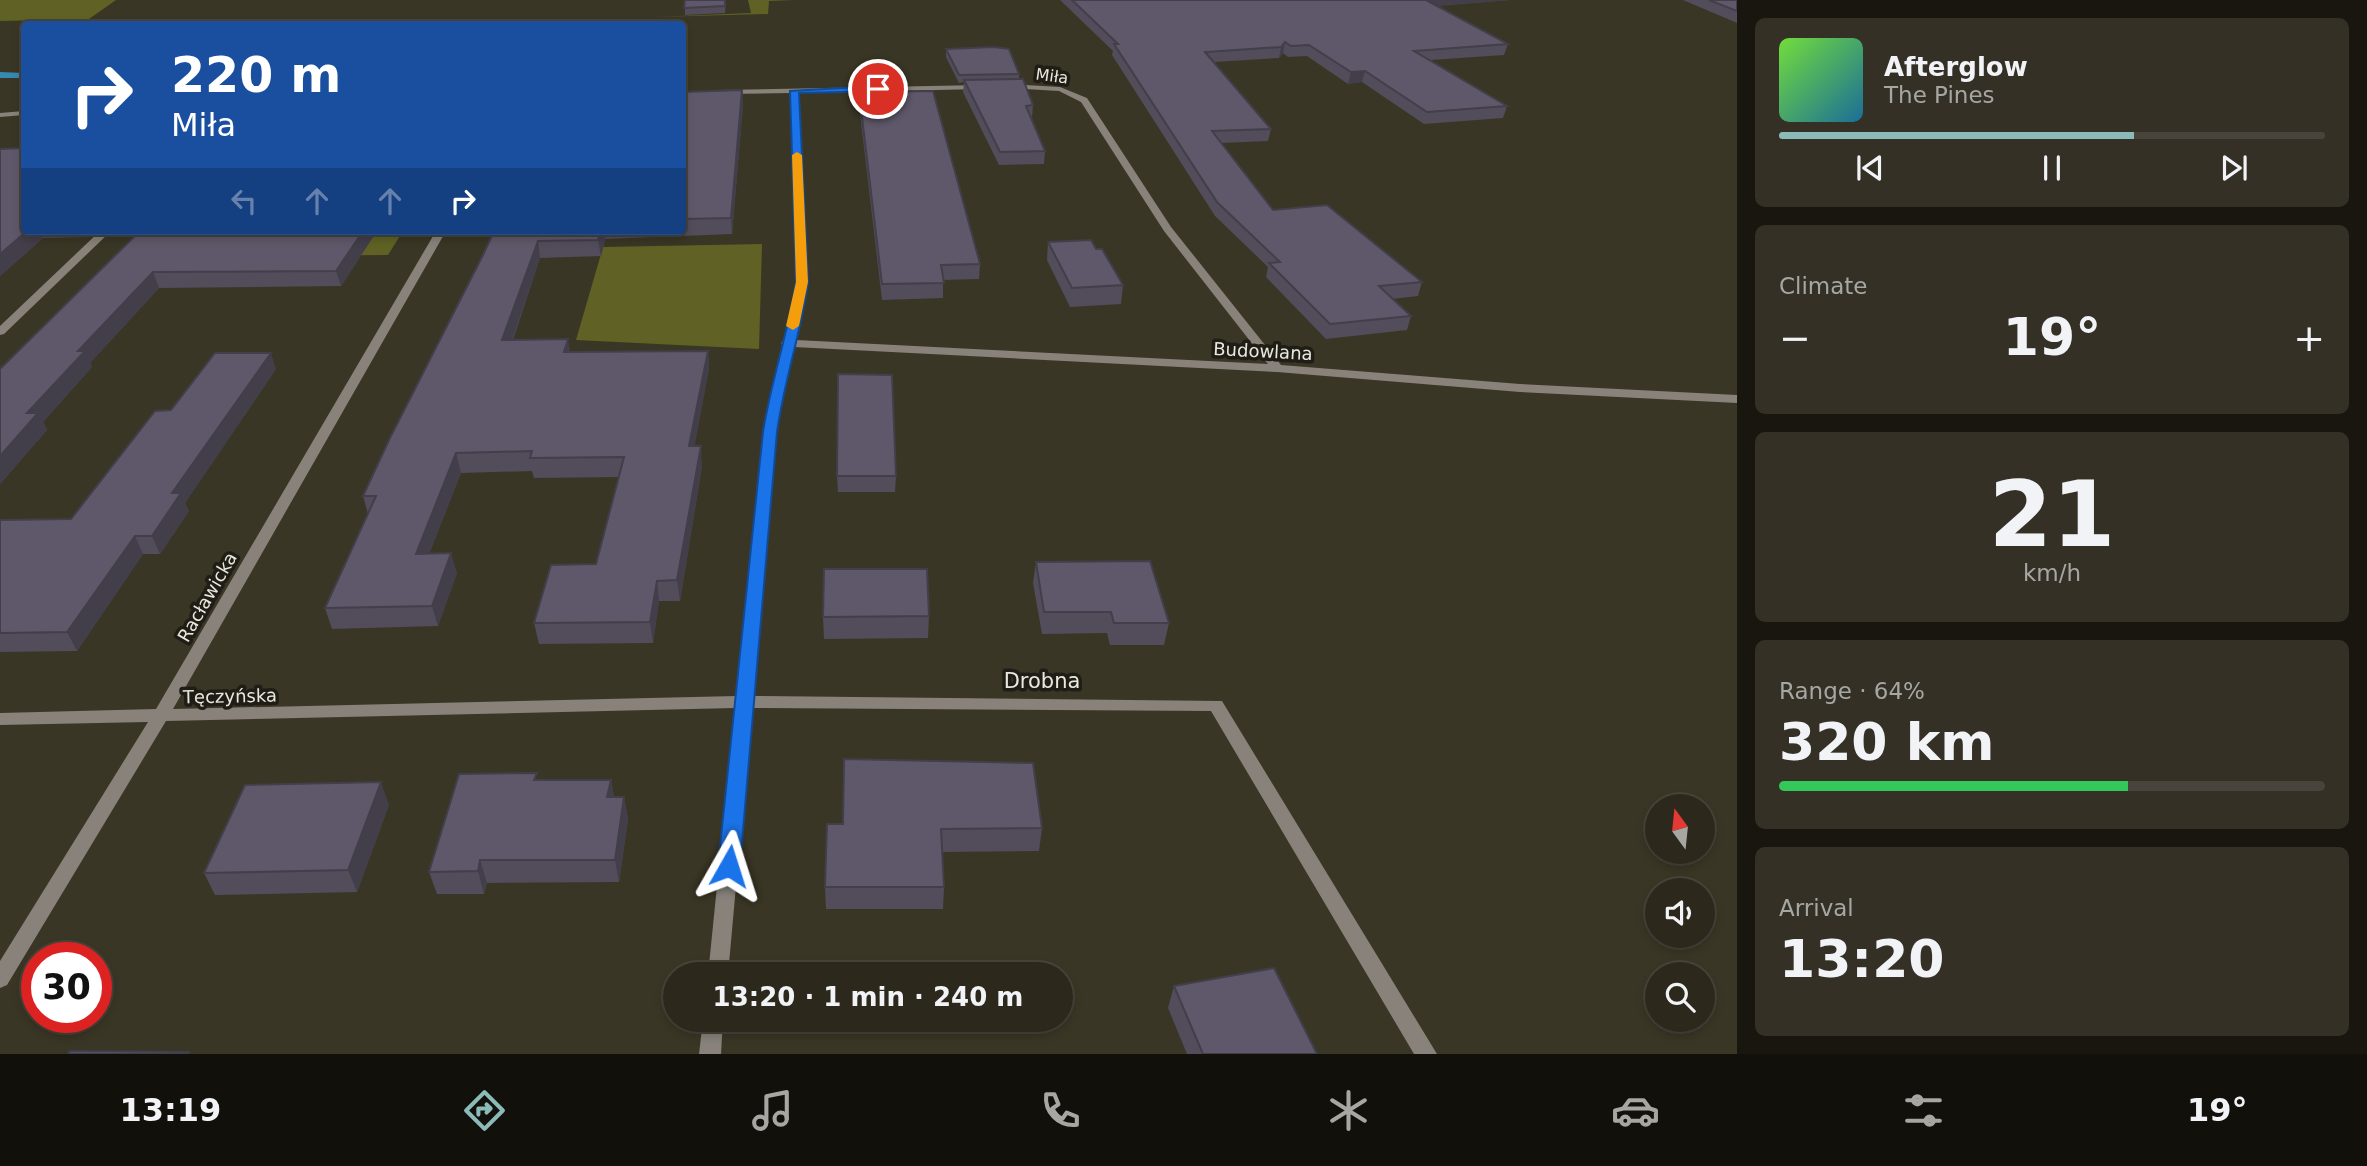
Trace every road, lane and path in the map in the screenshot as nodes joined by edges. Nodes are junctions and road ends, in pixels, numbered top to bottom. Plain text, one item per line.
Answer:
1 (989, 86) edge
2 (1003, 86) edge
3 (795, 91) junction
4 (708, 93) edge
5 (21, 113) edge
6 (0, 115) edge
7 (102, 235) edge
8 (440, 235) edge
9 (0, 332) edge
10 (787, 344) junction
11 (1277, 368) junction
12 (1737, 399) edge
13 (746, 702) junction
14 (461, 710) joint
15 (160, 717) junction
16 (0, 719) edge
17 (719, 962) edge
18 (0, 979) edge
19 (712, 1032) edge
20 (710, 1054) edge
21 (1426, 1054) edge

1 - 3 street
2 - 11 street, Miła
3 - 4 street
3 - 10 street
5 - 6 street
7 - 9 street
8 - 15 street, Racławicka
10 - 11 street, Budowlana
10 - 13 street
11 - 12 street, Budowlana
13 - 14 street, Drobna
13 - 17 street
13 - 21 street, Drobna
14 - 15 street, Tęczyńska
15 - 16 street, Tęczyńska
15 - 18 street, Racławicka
19 - 20 street

